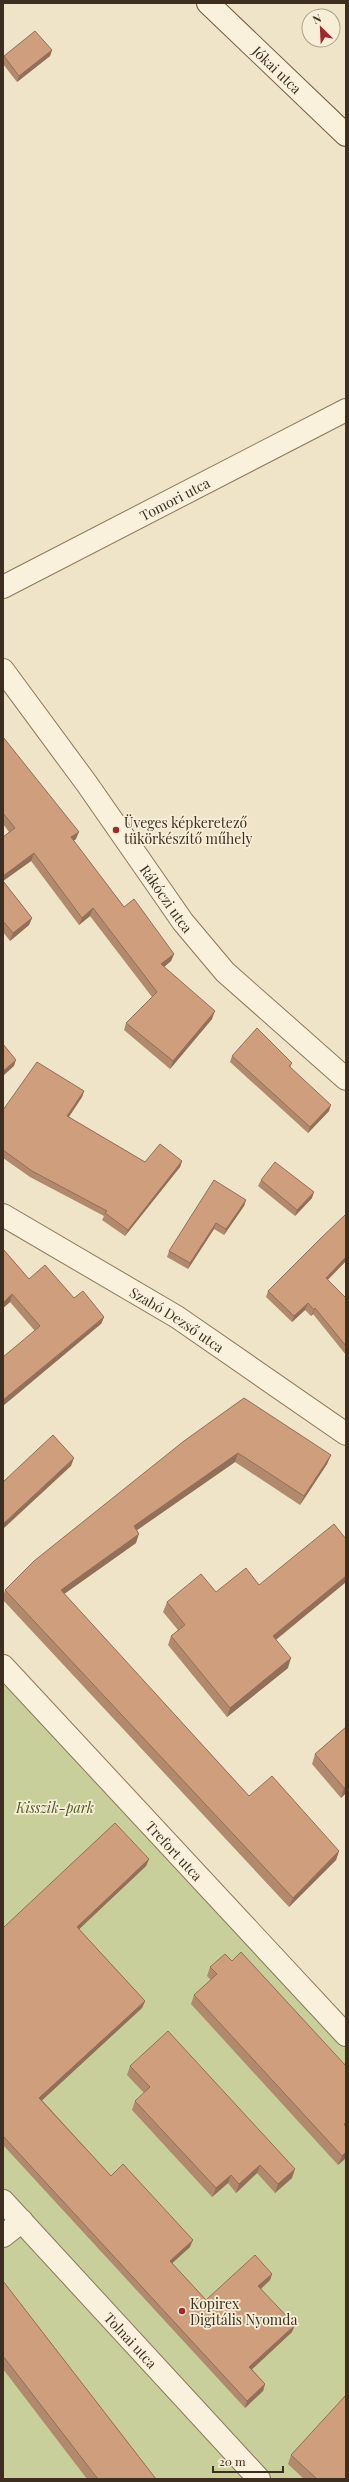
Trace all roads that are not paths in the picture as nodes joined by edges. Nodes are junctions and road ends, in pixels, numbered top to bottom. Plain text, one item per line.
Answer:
1 (208, 3) edge
2 (346, 135) edge
3 (346, 410) edge
4 (3, 587) edge
5 (3, 670) edge
6 (346, 1079) edge
7 (3, 1215) edge
8 (346, 1434) edge
9 (3, 1666) edge
10 (346, 2036) edge
11 (3, 2201) edge
12 (22, 2221) junction
13 (3, 2236) edge
14 (259, 2479) edge

1 - 2 street, Jókai utca
3 - 4 street, Tomori utca
5 - 6 street, Rákóczi utca
7 - 8 street, Szabó Dezső utca
9 - 10 street, Trefort utca
11 - 12 street, Tolnai utca
12 - 13 street
12 - 14 street, Tolnai utca

